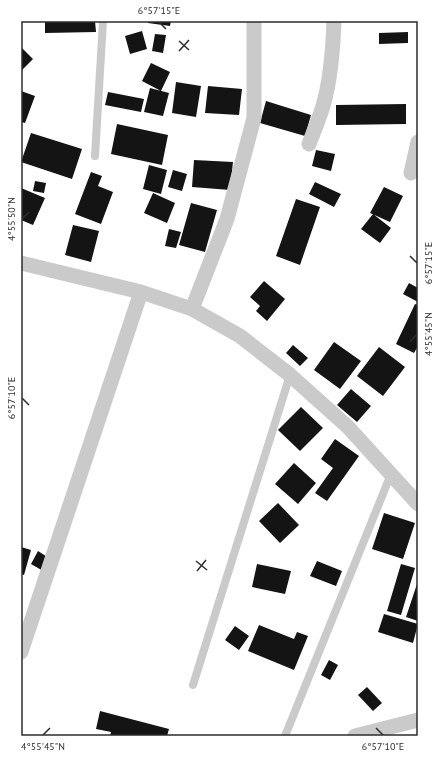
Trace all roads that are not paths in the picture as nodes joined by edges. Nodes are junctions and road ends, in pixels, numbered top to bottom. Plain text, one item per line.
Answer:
1 (103, 21) edge
2 (254, 21) edge
3 (334, 21) edge
4 (418, 142) edge
5 (309, 144) dead end
6 (95, 156) dead end
7 (411, 173) dead end
8 (21, 263) edge
9 (141, 292) junction
10 (192, 309) junction
11 (290, 375) junction
12 (391, 474) junction
13 (415, 494) edge
14 (21, 652) edge
15 (193, 685) dead end
16 (418, 720) edge
17 (285, 736) edge
18 (355, 736) edge

1 - 6 lane
2 - 10 street
3 - 5 street
4 - 7 street
8 - 9 street
9 - 10 street
9 - 14 street
10 - 11 street
11 - 12 street
11 - 15 lane
12 - 13 street
12 - 17 lane
16 - 18 street

